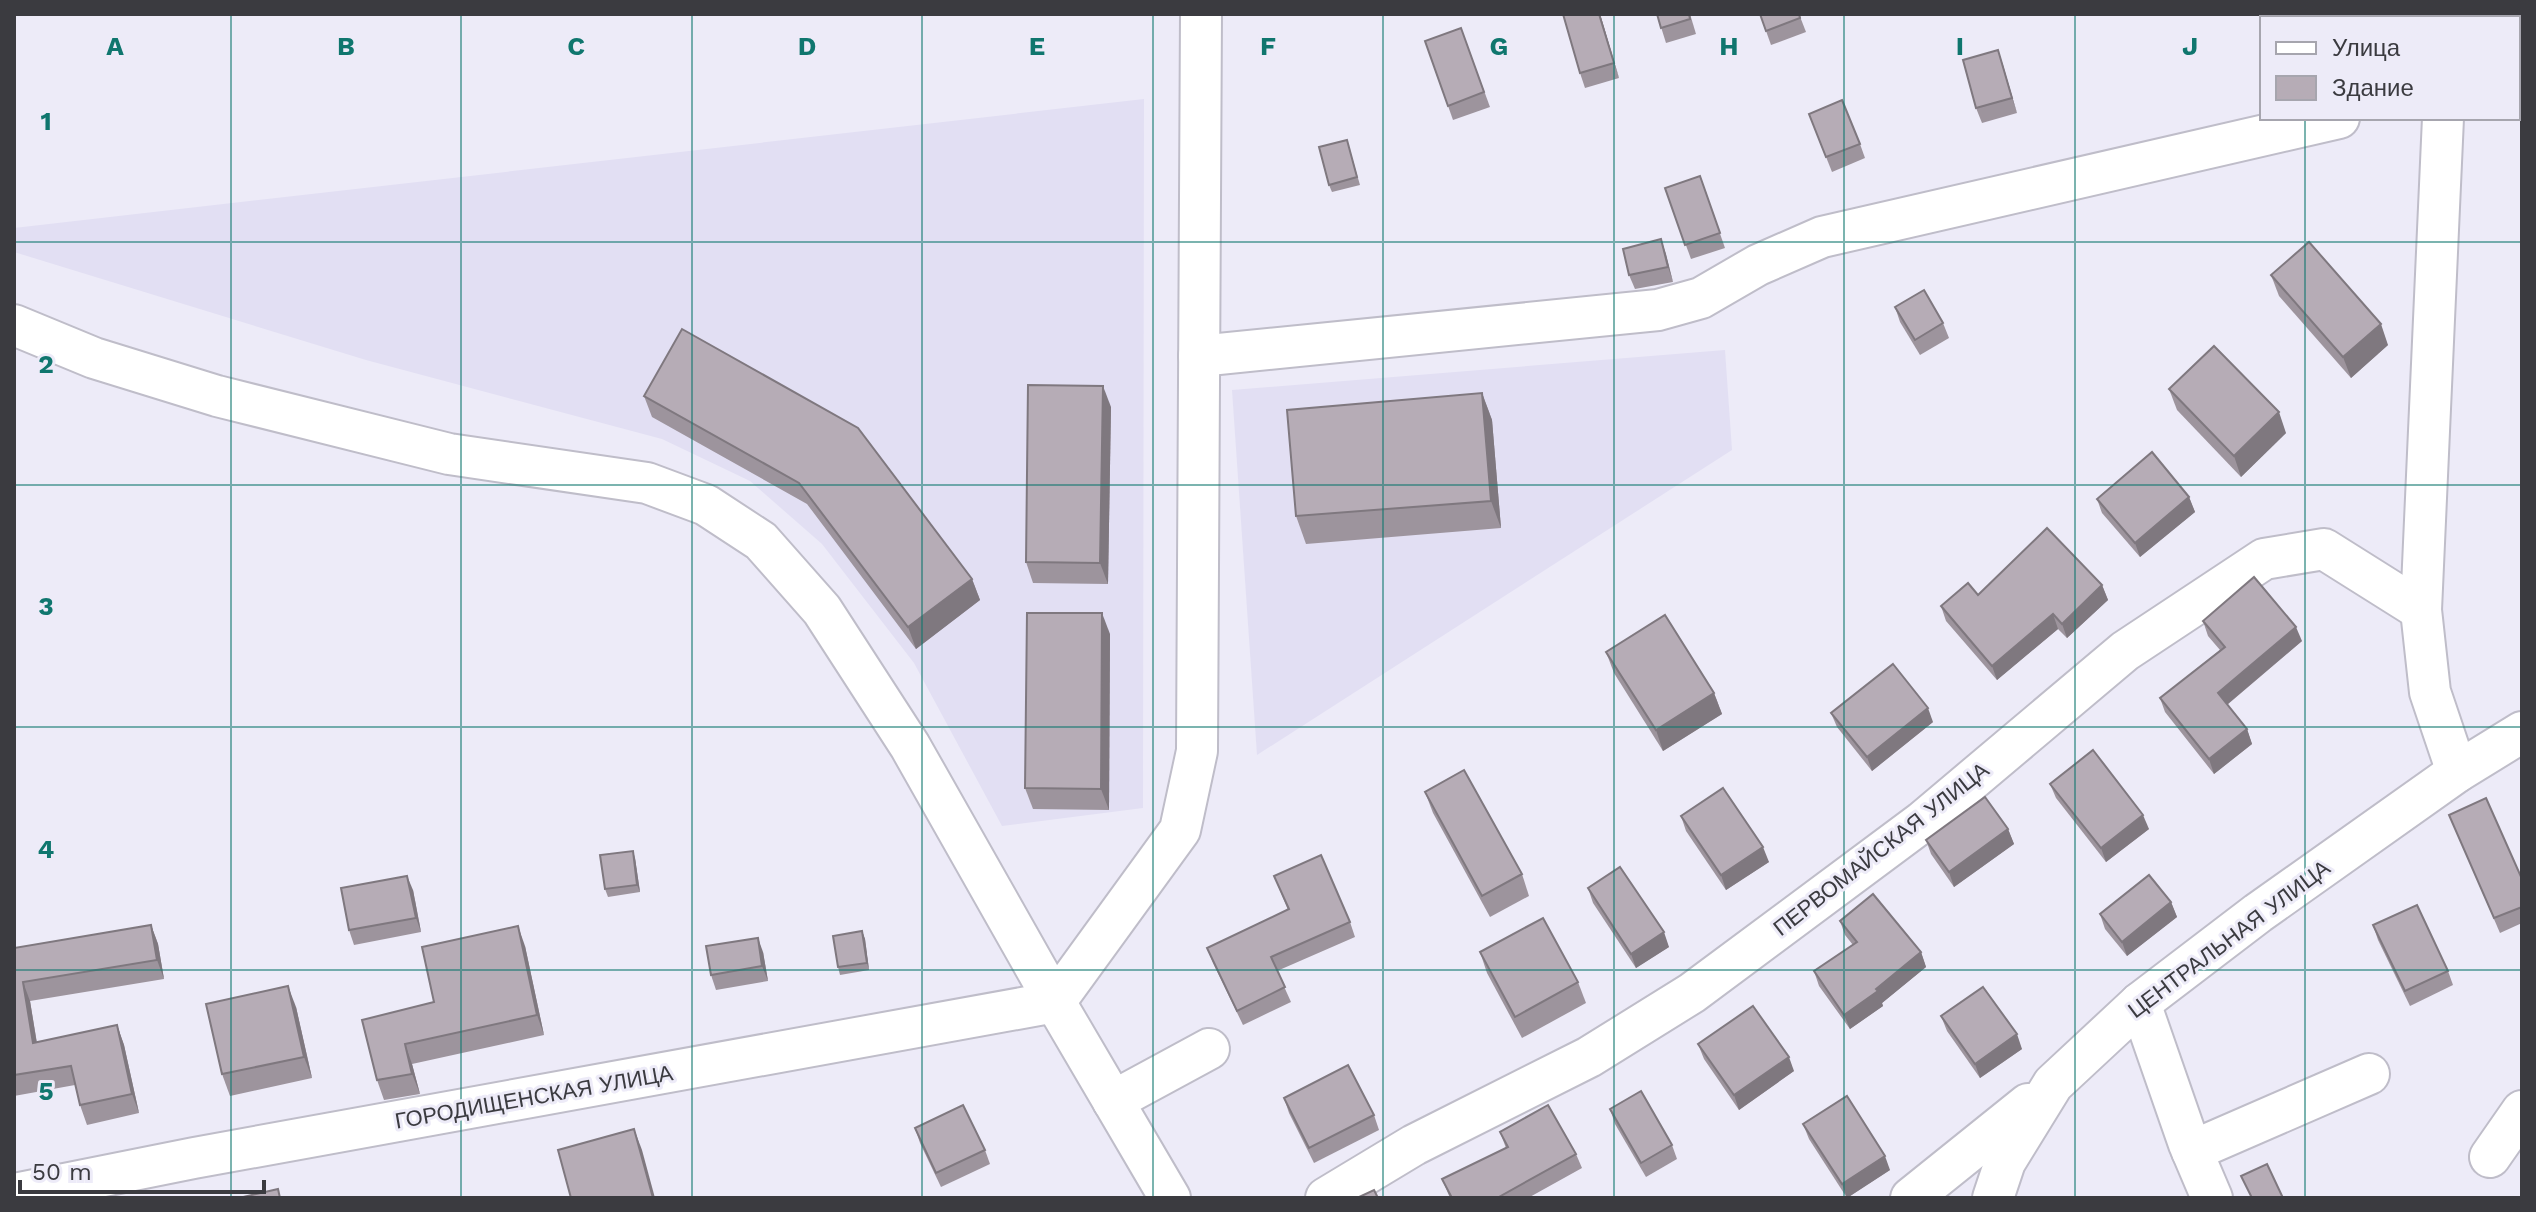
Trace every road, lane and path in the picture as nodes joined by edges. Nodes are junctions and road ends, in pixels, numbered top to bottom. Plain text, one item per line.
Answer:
1 (1201, 14) edge
2 (2330, 120) edge
3 (2443, 120) edge
4 (14, 325) edge
5 (1199, 356) junction
6 (2421, 610) junction
7 (2522, 732) edge
8 (2457, 772) junction
9 (1055, 1002) junction
10 (2140, 1003) junction
11 (1209, 1049) dead end
12 (2369, 1074) dead end
13 (2053, 1084) junction
14 (1113, 1101) junction
15 (2522, 1111) edge
16 (2192, 1151) junction
17 (2490, 1157) dead end
18 (14, 1194) edge
19 (1170, 1198) edge
20 (1326, 1198) edge
21 (1911, 1198) edge
22 (1993, 1198) edge
23 (2212, 1198) edge

1 - 5 street
2 - 5 street
3 - 6 street
4 - 9 street
5 - 9 street
6 - 8 street
6 - 20 street, ПЕРВОМАЙСКАЯ УЛИЦА
7 - 8 street, ЦЕНТРАЛЬНАЯ УЛИЦА
8 - 10 street, ЦЕНТРАЛЬНАЯ УЛИЦА
9 - 14 street
9 - 18 street, ГОРОДИЩЕНСКАЯ УЛИЦА
10 - 13 street, ЦЕНТРАЛЬНАЯ УЛИЦА
10 - 16 street
11 - 14 street
12 - 16 street
13 - 21 street
13 - 22 street, ЦЕНТРАЛЬНАЯ УЛИЦА
14 - 19 street
15 - 17 street
16 - 23 street

